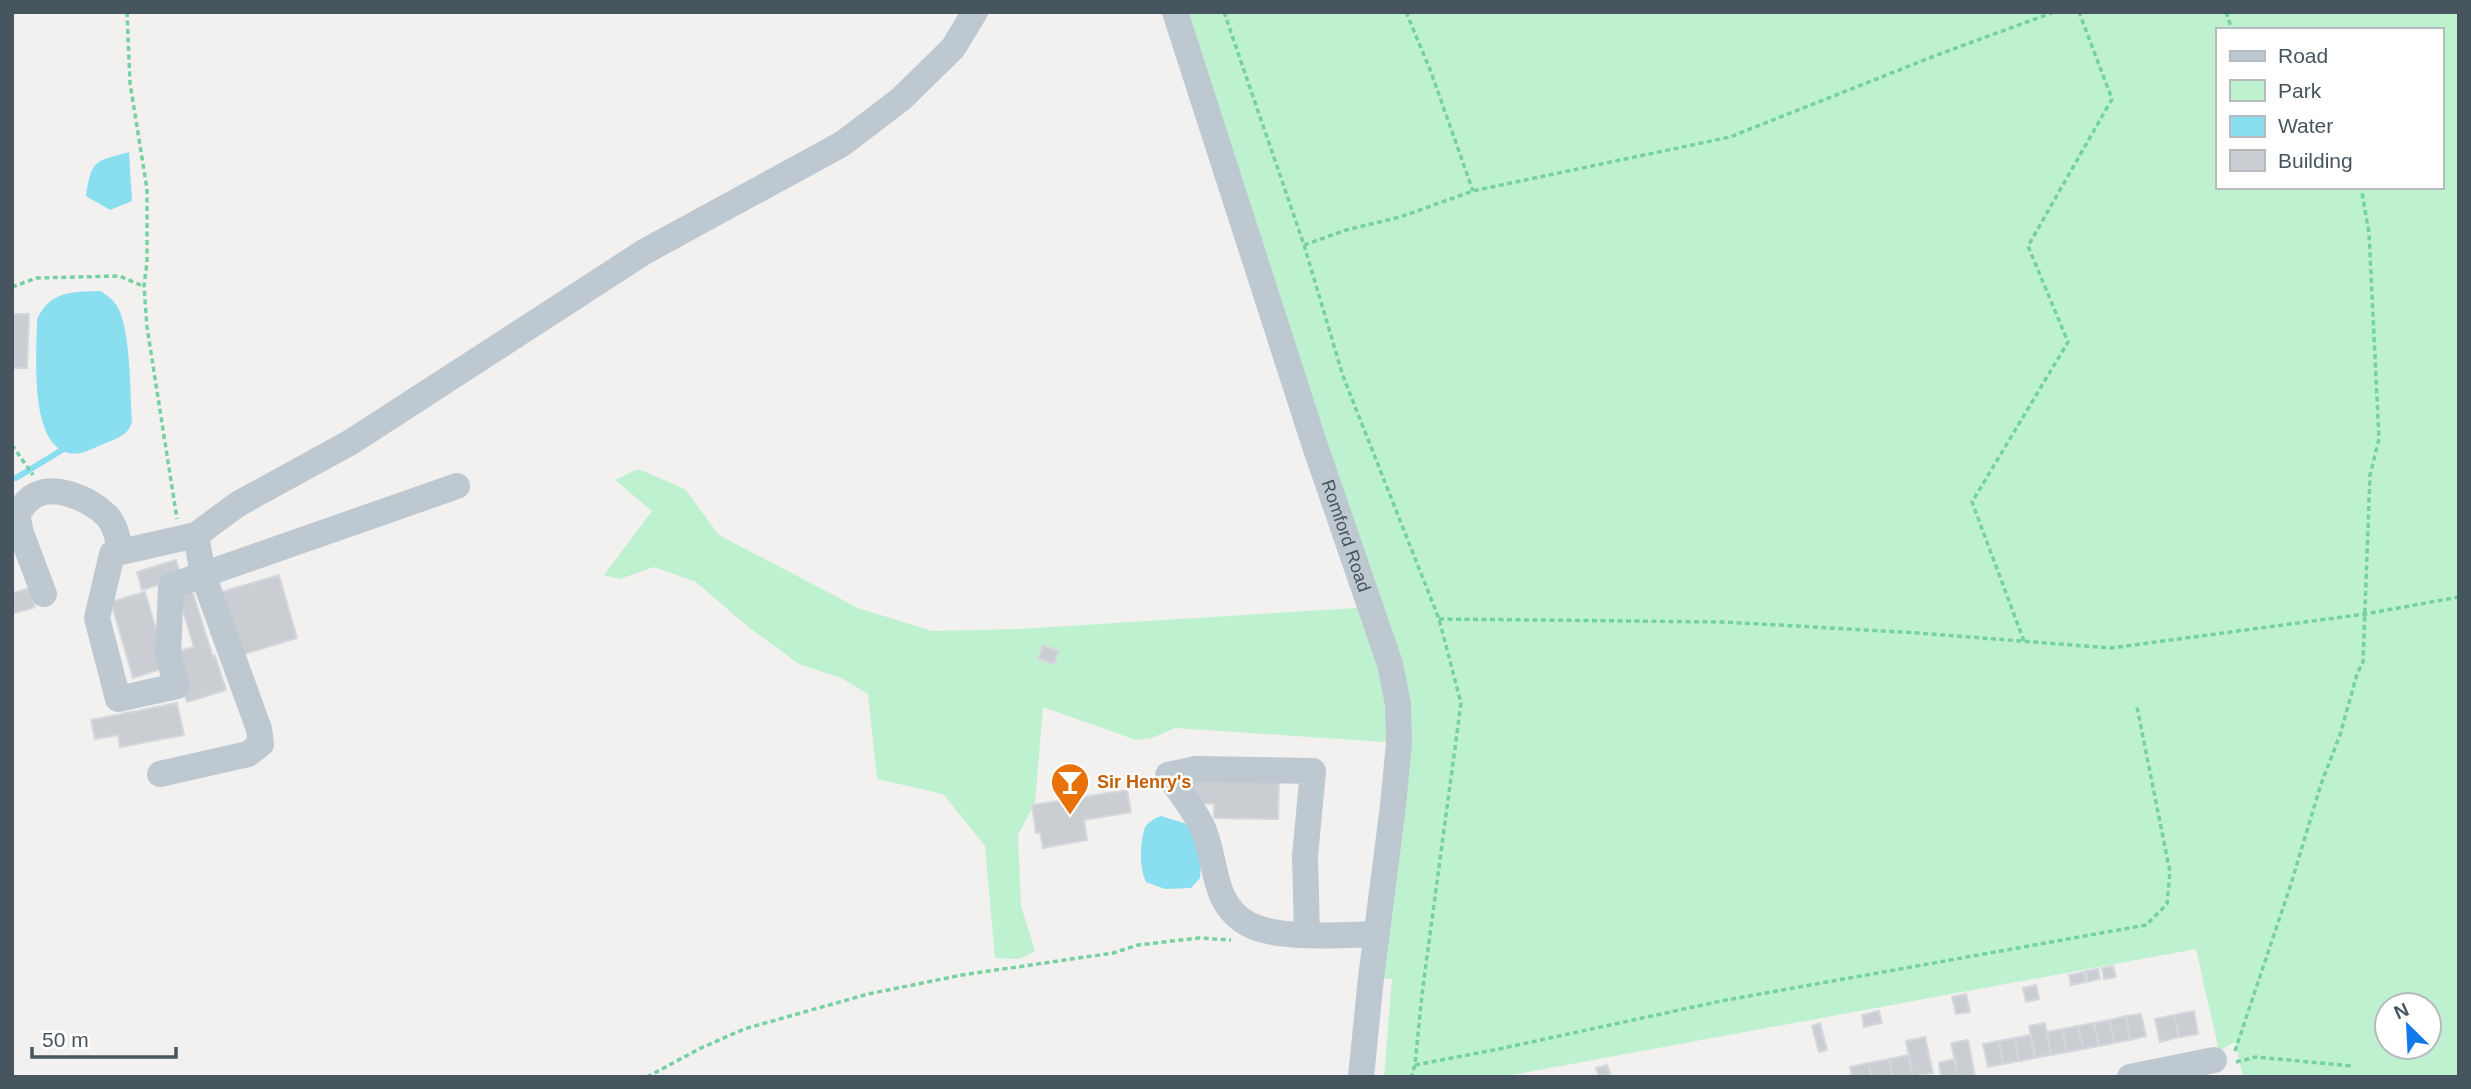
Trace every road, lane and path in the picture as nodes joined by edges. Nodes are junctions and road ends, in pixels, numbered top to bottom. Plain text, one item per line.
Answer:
1 (127, 12) edge
2 (975, 12) edge
3 (1175, 12) edge
4 (1224, 12) edge
5 (1406, 12) edge
6 (2054, 12) edge
7 (2079, 12) edge
8 (2361, 189) edge
9 (1473, 191) junction
10 (1304, 245) junction
11 (144, 286) junction
12 (12, 287) edge
13 (12, 445) edge
14 (457, 486) dead end
15 (51, 491) junction
16 (188, 537) junction
17 (120, 552) junction
18 (203, 575) junction
19 (44, 594) dead end
20 (2459, 597) edge
21 (2365, 614) junction
22 (1439, 619) junction
23 (2024, 641) junction
24 (2137, 707) dead end
25 (160, 774) dead end
26 (1266, 930) junction
27 (1376, 934) junction
28 (1307, 935) junction
29 (2214, 1060) dead end
30 (1415, 1065) junction
31 (2351, 1066) dead end
32 (647, 1077) edge
33 (1361, 1077) edge
34 (1411, 1077) edge
35 (2130, 1077) edge

1 - 11 path
2 - 16 street
3 - 27 street, Romford Road
4 - 10 path
5 - 9 path
6 - 9 path
7 - 23 path
8 - 21 path
9 - 10 path
10 - 22 path
11 - 12 path
11 - 16 path
13 - 15 path
14 - 18 street
15 - 17 street
15 - 19 street
16 - 17 street
16 - 18 street
17 - 18 street
18 - 25 street
20 - 21 path
21 - 23 path
21 - 31 path
22 - 23 path
22 - 30 path
24 - 30 path
26 - 28 street
26 - 28 street
26 - 32 path
27 - 28 street
27 - 33 street, Romford Road
29 - 35 street
30 - 34 path

